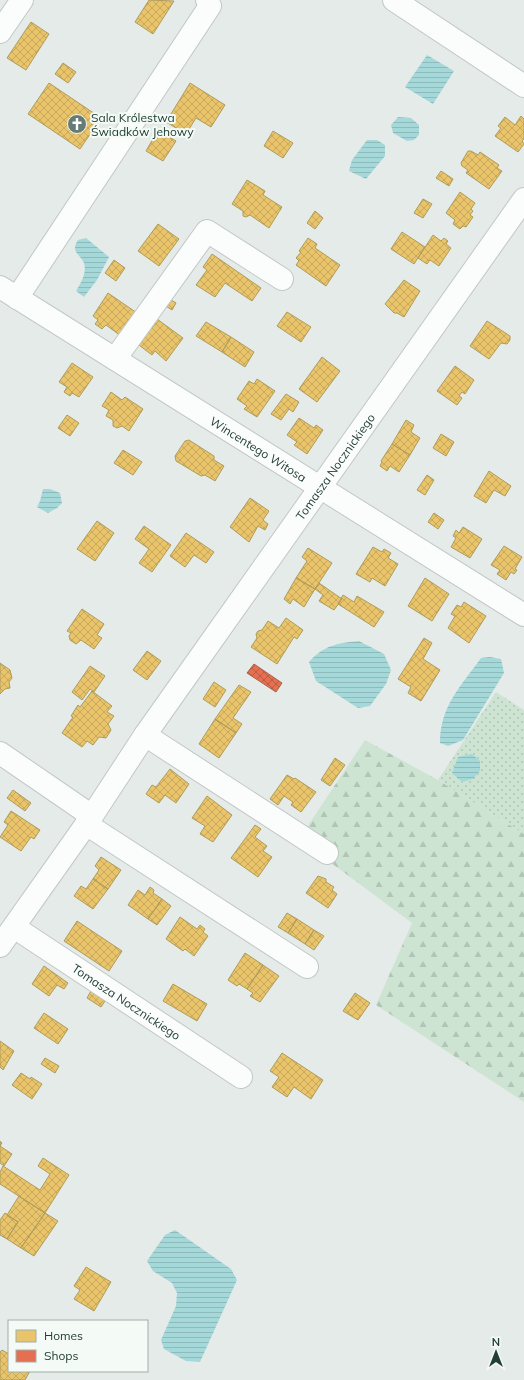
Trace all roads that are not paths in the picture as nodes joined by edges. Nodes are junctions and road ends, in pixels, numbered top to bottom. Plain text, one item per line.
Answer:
1 (22, 0) edge
2 (207, 0) edge
3 (394, 0) edge
4 (0, 32) edge
5 (524, 86) edge
6 (524, 198) edge
7 (282, 279) dead end
8 (8, 293) edge
9 (115, 360) junction
10 (318, 487) junction
11 (524, 615) edge
12 (145, 735) junction
13 (0, 753) edge
14 (89, 820) junction
15 (327, 852) dead end
16 (14, 926) junction
17 (0, 946) edge
18 (307, 967) dead end
19 (241, 1076) dead end

1 - 4 street
2 - 8 street, Wincentego Witosa
3 - 5 street
6 - 10 street, Tomasza Nocznickiego
7 - 9 street
8 - 9 street, Wincentego Witosa
9 - 10 street, Wincentego Witosa
10 - 11 street, Wincentego Witosa
10 - 12 street, Tomasza Nocznickiego
12 - 14 street, Tomasza Nocznickiego
12 - 15 street
13 - 14 street
14 - 16 street, Tomasza Nocznickiego
14 - 18 street
16 - 17 street, Tomasza Nocznickiego
16 - 19 street, Tomasza Nocznickiego

